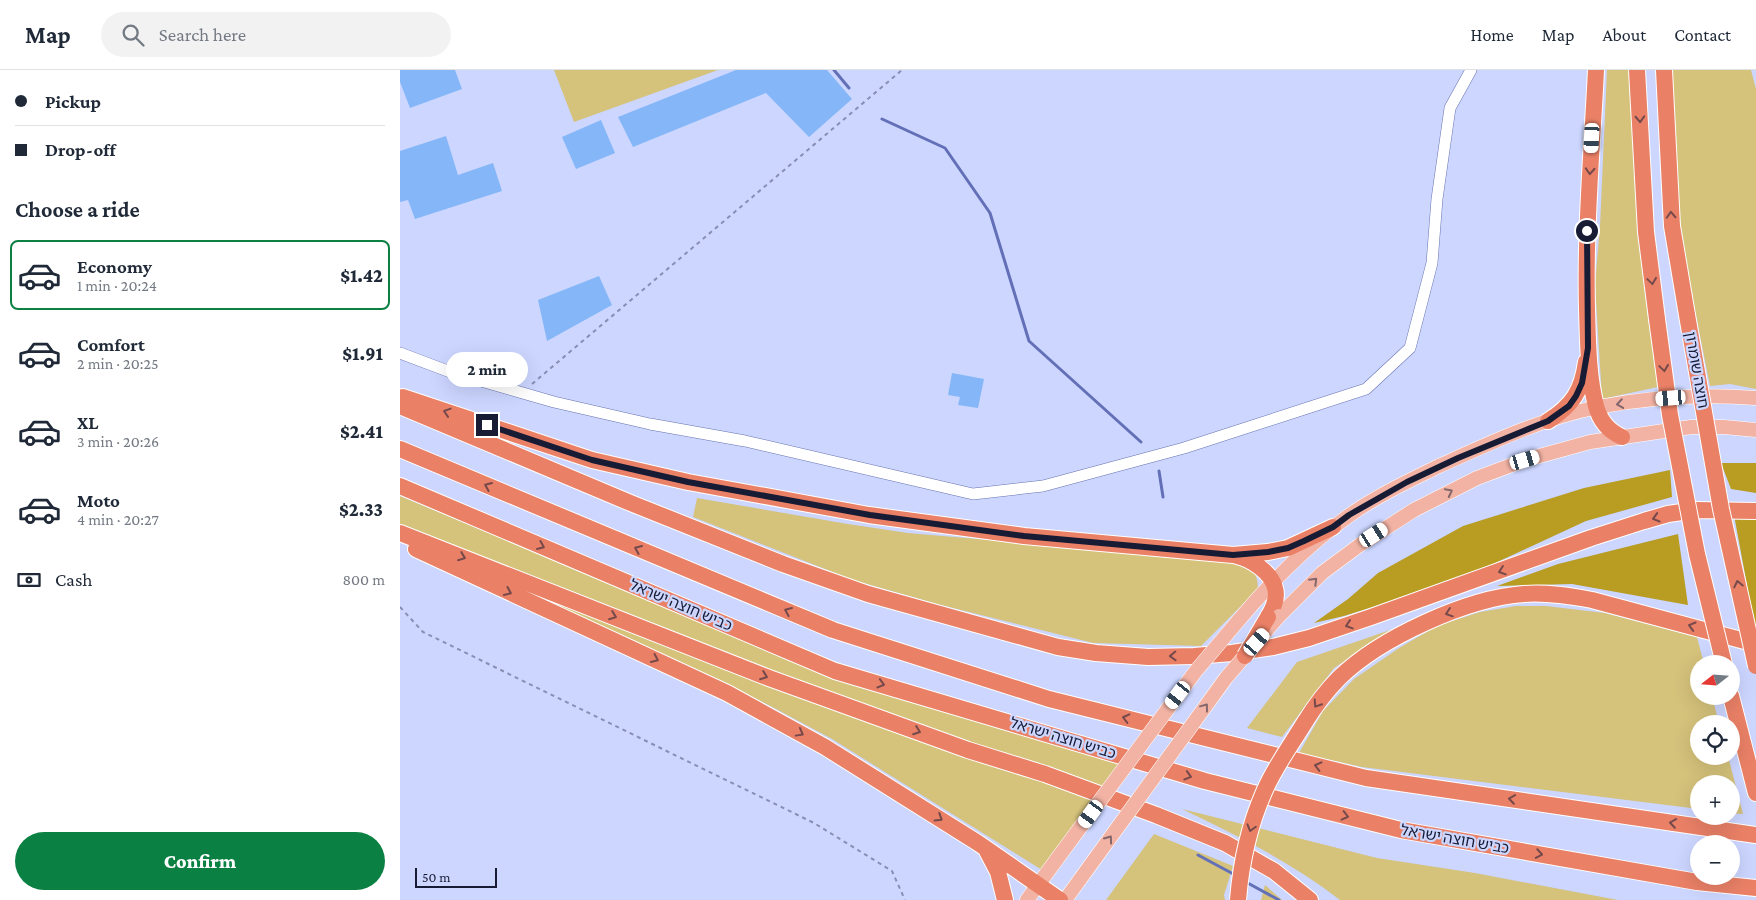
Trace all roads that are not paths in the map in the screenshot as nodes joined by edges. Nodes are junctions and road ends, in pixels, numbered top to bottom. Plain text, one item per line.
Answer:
1 (1471, 70) edge
2 (1596, 70) edge
3 (1637, 70) edge
4 (1664, 70) edge
5 (1588, 348) junction
6 (400, 354) edge
7 (400, 396) edge
8 (1756, 398) edge
9 (400, 406) edge
10 (1597, 408) junction
11 (1548, 421) junction
12 (1756, 430) edge
13 (1622, 437) junction
14 (400, 449) edge
15 (400, 486) edge
16 (1756, 510) edge
17 (1333, 527) junction
18 (400, 533) edge
19 (400, 542) edge
20 (1233, 555) junction
21 (1273, 582) junction
22 (1274, 617) junction
23 (1756, 644) edge
24 (1722, 655) edge
25 (1245, 656) joint
26 (1756, 666) edge
27 (1733, 705) edge
28 (1756, 792) edge
29 (1756, 835) edge
30 (986, 848) junction
31 (1039, 885) junction
32 (1756, 888) edge
33 (1004, 900) edge
34 (1028, 900) edge
35 (1060, 900) edge
36 (1065, 900) edge
37 (1238, 900) edge
38 (1310, 900) edge

1 - 6 street
2 -> 5 highway
3 -> 24 highway, חוצה שומרון, bridge
26 -> 4 highway, חוצה שומרון, bridge
5 - 10 highway
5 - 11 highway
20 -> 7 highway
8 -> 10 main road
16 -> 9 highway
10 - 11 main road
10 - 13 highway
11 - 17 main road
12 - 13 main road
22 -> 13 main road
29 -> 14 highway
15 -> 32 highway, כביש חוצה ישראל
17 - 20 highway
17 - 21 main road
18 -> 38 highway
19 -> 30 highway
20 - 21 highway
21 - 22 highway
21 - 31 main road, bridge
22 - 25 highway, bridge
23 -> 37 highway, bridge
36 -> 25 main road, bridge
27 - 28 highway
30 - 31 highway
30 - 33 highway
31 - 34 main road
31 - 35 highway

